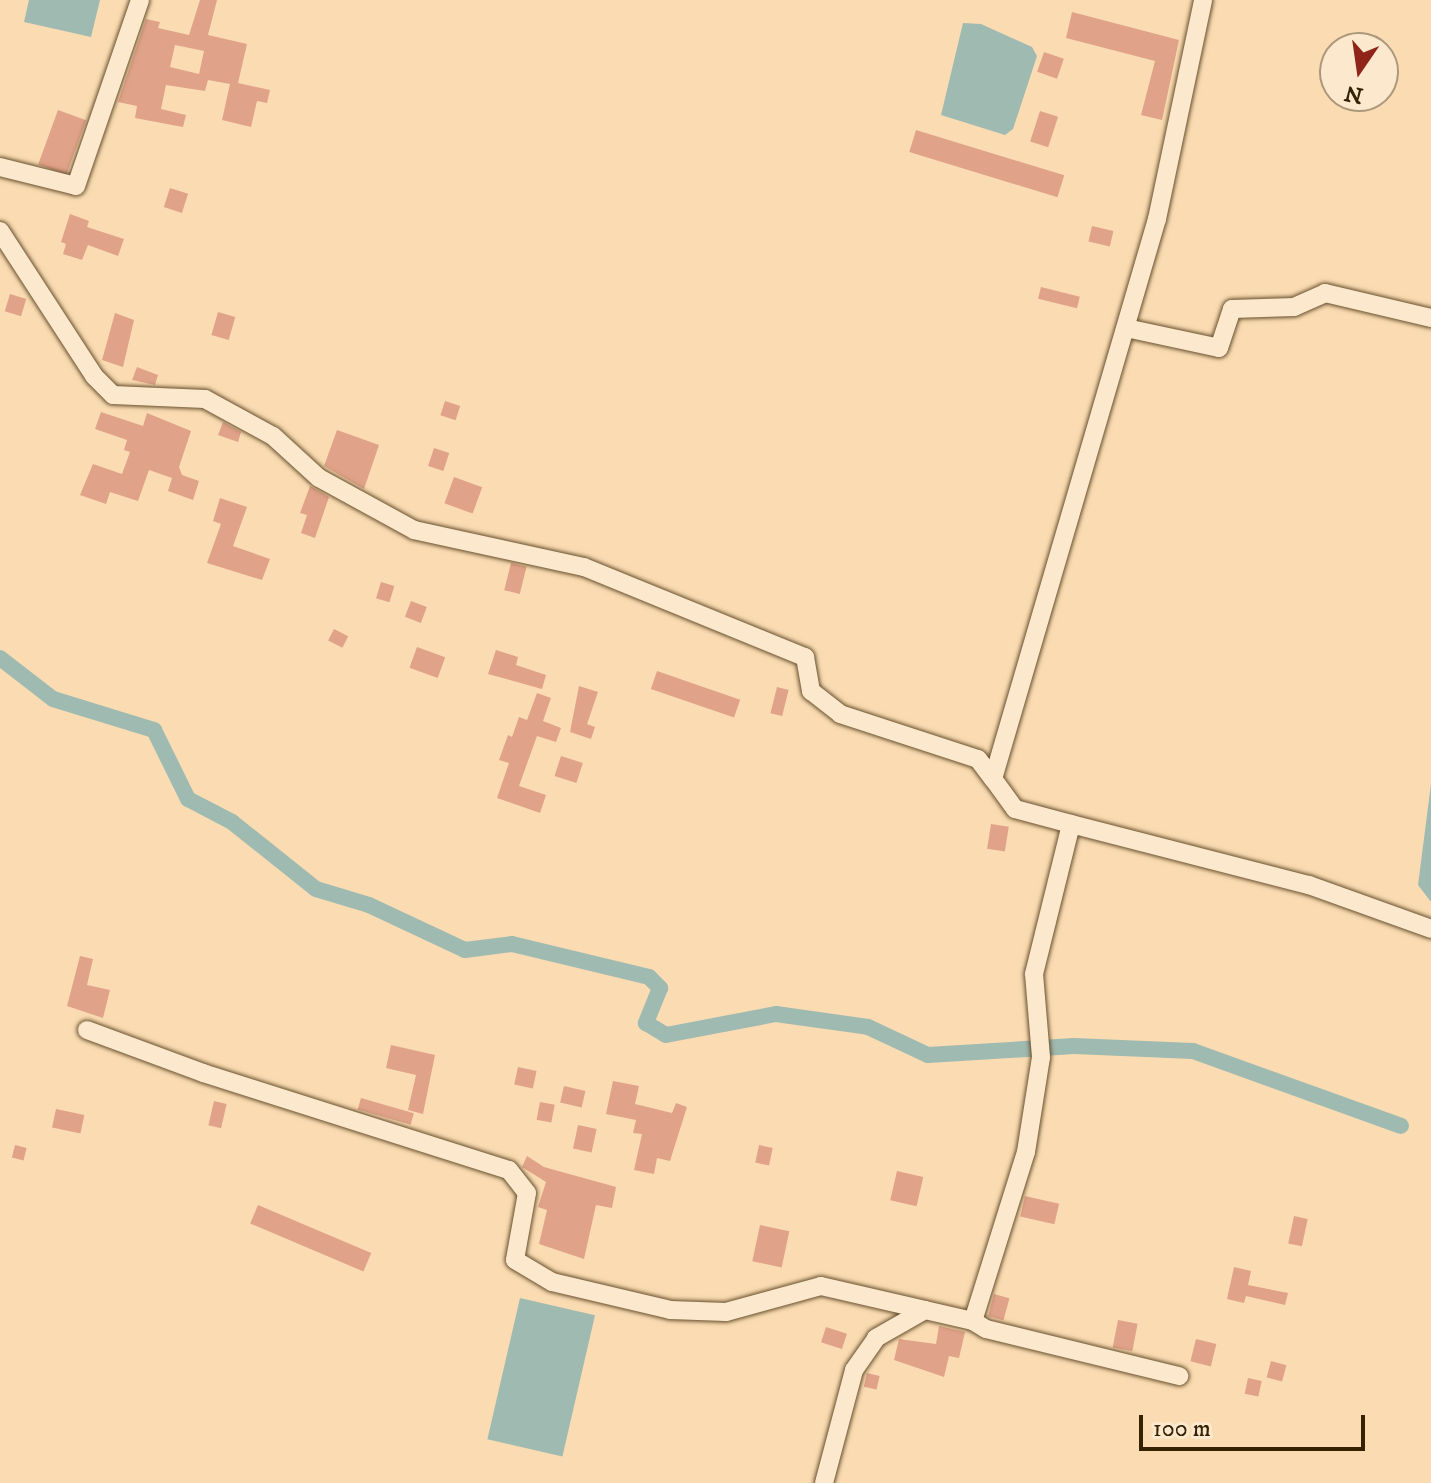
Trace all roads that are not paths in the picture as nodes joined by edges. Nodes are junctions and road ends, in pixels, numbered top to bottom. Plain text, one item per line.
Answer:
1 (140, 0) edge
2 (1203, 0) edge
3 (0, 167) edge
4 (0, 231) edge
5 (1431, 318) edge
6 (1126, 328) junction
7 (993, 779) junction
8 (1071, 824) junction
9 (1431, 929) edge
10 (87, 1030) dead end
11 (925, 1310) junction
12 (973, 1321) junction
13 (1179, 1376) dead end
14 (824, 1483) edge

1 - 3 street
2 - 6 street
4 - 7 street
5 - 6 street
6 - 7 street
7 - 8 street
8 - 9 street
8 - 12 street
10 - 11 street
11 - 12 street
11 - 14 street
12 - 13 street

